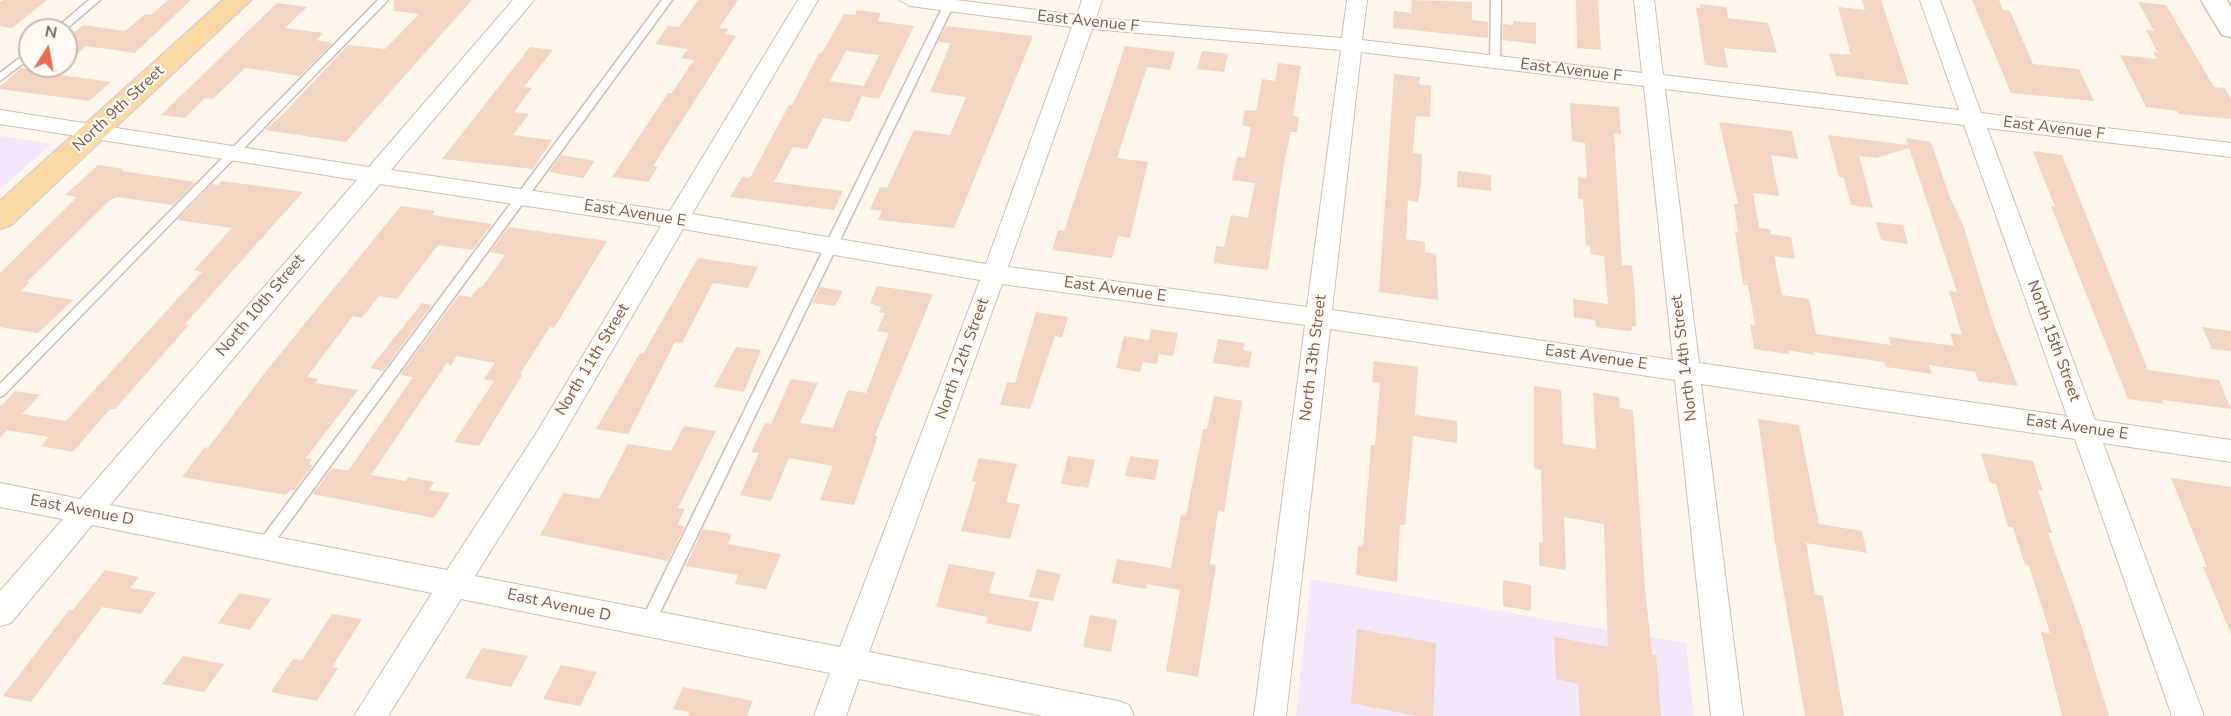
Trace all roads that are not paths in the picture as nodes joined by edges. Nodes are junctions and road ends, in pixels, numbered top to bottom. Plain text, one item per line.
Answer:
1 (95, 0) edge
2 (238, 0) edge
3 (383, 0) edge
4 (524, 0) edge
5 (667, 0) edge
6 (808, 0) edge
7 (910, 0) edge
8 (1357, 0) edge
9 (1496, 0) edge
10 (1644, 0) edge
11 (1930, 0) edge
12 (2214, 0) edge
13 (950, 2) edge
14 (1088, 11) edge
15 (73, 18) edge
16 (2231, 29) edge
17 (1352, 45) junction
18 (1495, 62) junction
19 (18, 63) edge
20 (0, 78) edge
21 (1654, 81) junction
22 (0, 117) edge
23 (1972, 119) junction
24 (95, 132) junction
25 (2231, 150) edge
26 (231, 154) junction
27 (372, 175) junction
28 (521, 197) junction
29 (0, 218) edge
30 (676, 220) junction
31 (829, 248) junction
32 (994, 273) junction
33 (1319, 318) junction
34 (1687, 372) junction
35 (0, 392) edge
36 (2086, 429) junction
37 (2231, 451) edge
38 (0, 495) edge
39 (87, 511) junction
40 (263, 547) junction
41 (453, 584) junction
42 (0, 613) edge
43 (647, 624) junction
44 (849, 665) junction
45 (370, 716) edge
46 (830, 716) edge
47 (1118, 716) edge
48 (1270, 716) edge
49 (1727, 716) edge
50 (2188, 716) edge

1 - 15 lane
2 - 24 main road, North 9th Street
3 - 26 lane
4 - 27 street, North 10th Street
5 - 28 lane
6 - 30 street, North 11th Street
7 - 13 street, East Avenue F
8 - 17 street, North 13th Street
9 - 18 lane
10 - 21 street, North 14th Street
11 - 23 street, North 15th Street
12 - 16 street
13 - 14 street, East Avenue F
13 - 31 lane
14 - 17 street, East Avenue F
14 - 32 street, North 12th Street
17 - 18 street, East Avenue F
17 - 33 street, North 13th Street
18 - 21 street, East Avenue F
19 - 20 lane
21 - 23 street, East Avenue F
21 - 34 street, North 14th Street
22 - 24 street, East Avenue E
23 - 25 street, East Avenue F
23 - 36 street, North 15th Street
24 - 26 street, East Avenue E
24 - 29 main road, North 9th Street
26 - 27 street, East Avenue E
26 - 35 lane
27 - 28 street, East Avenue E
27 - 39 street, North 10th Street
28 - 30 street, East Avenue E
28 - 40 lane
30 - 31 street, East Avenue E
30 - 41 street, North 11th Street
31 - 32 street, East Avenue E
31 - 43 lane
32 - 33 street, East Avenue E
32 - 44 street, North 12th Street
33 - 34 street, East Avenue E
33 - 48 street, North 13th Street
34 - 36 street, East Avenue E
34 - 49 street, North 14th Street
36 - 37 street, East Avenue E
36 - 50 street, North 15th Street
38 - 39 street, East Avenue D
39 - 40 street, East Avenue D
39 - 42 street, North 10th Street
40 - 41 street, East Avenue D
41 - 43 street, East Avenue D
41 - 45 street, North 11th Street
43 - 44 street, East Avenue D
44 - 46 street, North 12th Street
44 - 47 street, East Avenue D

